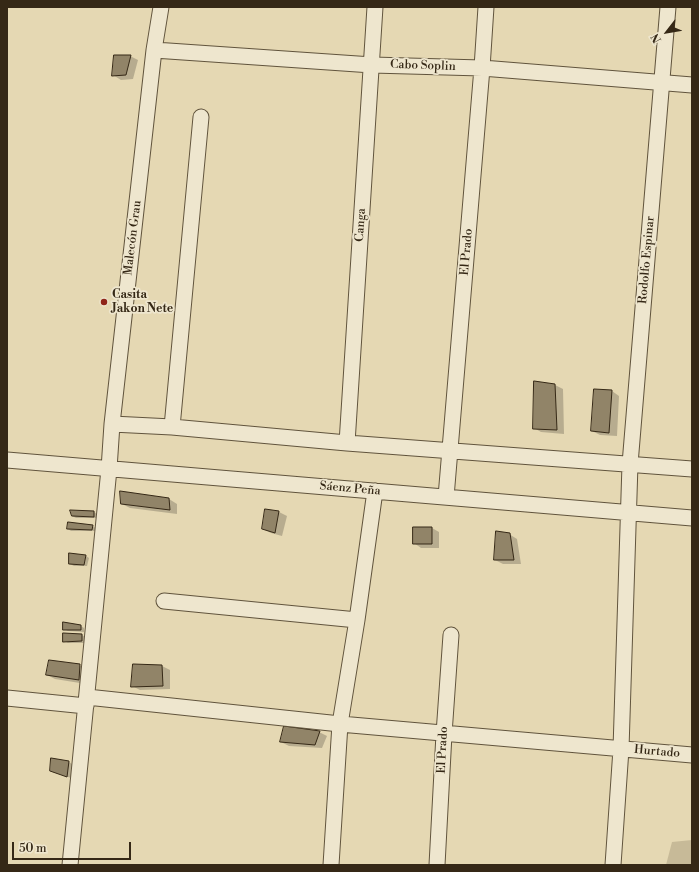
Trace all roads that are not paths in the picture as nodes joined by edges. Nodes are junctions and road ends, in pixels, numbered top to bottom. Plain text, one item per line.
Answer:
1 (161, 7) edge
2 (374, 7) edge
3 (486, 7) edge
4 (668, 7) edge
5 (154, 50) junction
6 (372, 64) junction
7 (482, 68) junction
8 (662, 82) junction
9 (692, 85) edge
10 (201, 117) dead end
11 (112, 424) junction
12 (172, 427) junction
13 (347, 443) junction
14 (450, 451) junction
15 (7, 460) edge
16 (630, 464) junction
17 (108, 469) junction
18 (692, 469) edge
19 (375, 491) junction
20 (446, 497) junction
21 (629, 513) junction
22 (692, 518) edge
23 (164, 601) dead end
24 (357, 620) junction
25 (451, 635) dead end
26 (7, 698) edge
27 (86, 701) junction
28 (340, 724) junction
29 (444, 734) junction
30 (621, 749) junction
31 (692, 755) edge
32 (70, 865) edge
33 (331, 865) edge
34 (437, 865) edge
35 (613, 865) edge

1 - 5 street, Malecón Grau
2 - 6 street, Canga
3 - 7 street, El Prado
4 - 8 street, Rodolfo Espinar
5 - 6 street, Cabo Soplin
5 - 11 street, Malecón Grau
6 - 7 street, Cabo Soplin
6 - 13 street, Canga
7 - 8 street, Cabo Soplin
7 - 14 street, El Prado
8 - 9 street, Cabo Soplin
8 - 16 street, Rodolfo Espinar
10 - 12 street
11 - 12 street
11 - 17 street, Malecón Grau
12 - 13 street
13 - 14 street
14 - 16 street
14 - 20 street, El Prado
15 - 17 street, Sáenz Peña
16 - 18 street
16 - 21 street, Rodolfo Espinar
17 - 19 street, Sáenz Peña
17 - 27 street, Malecón Grau
19 - 20 street, Sáenz Peña
19 - 24 street
20 - 21 street, Sáenz Peña
21 - 22 street, Sáenz Peña
21 - 30 street, Rodolfo Espinar
23 - 24 street
24 - 28 street
25 - 29 street, El Prado
26 - 27 street, Hurtado
27 - 28 street, Hurtado
27 - 32 street, Malecón Grau
28 - 29 street, Hurtado
28 - 33 street
29 - 30 street, Hurtado
29 - 34 street, El Prado
30 - 31 street, Hurtado
30 - 35 street, Rodolfo Espinar

